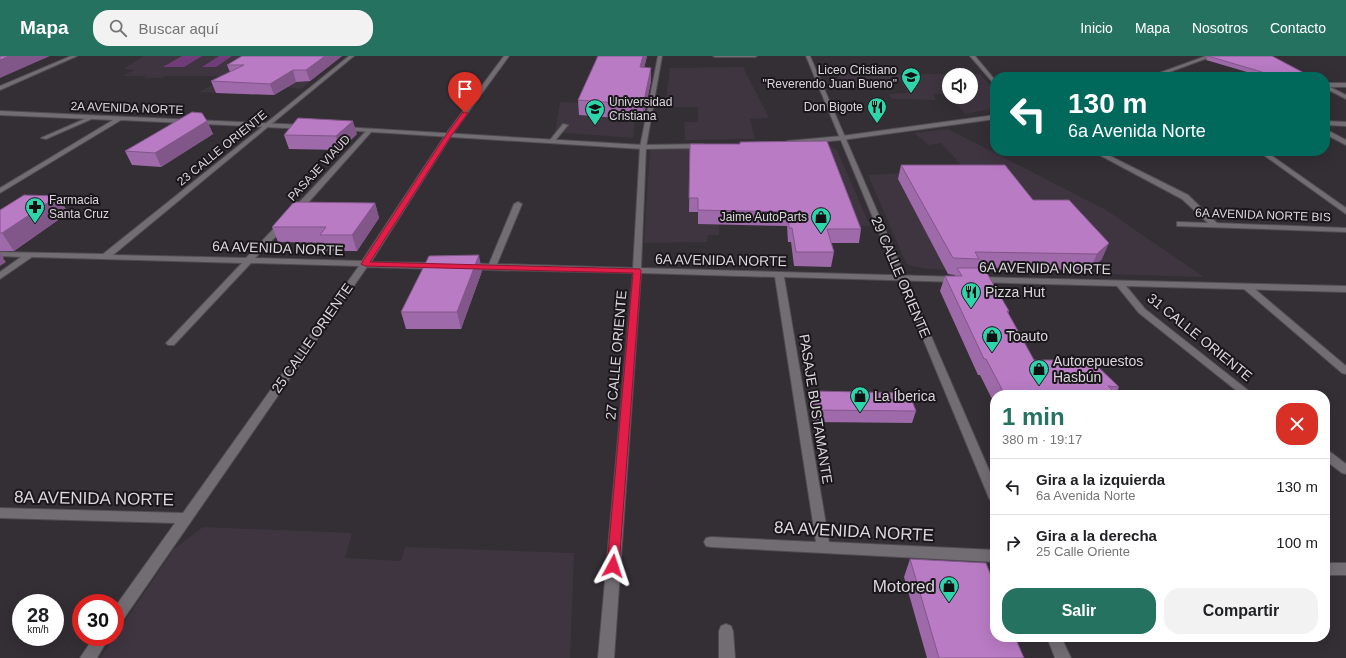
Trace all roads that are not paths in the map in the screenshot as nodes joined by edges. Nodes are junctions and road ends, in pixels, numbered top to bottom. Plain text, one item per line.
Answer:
1 (75, 56) edge
2 (352, 56) edge
3 (508, 56) edge
4 (660, 56) edge
5 (715, 56) edge
6 (756, 56) edge
7 (808, 56) edge
8 (972, 56) edge
9 (1207, 56) edge
10 (1167, 72) edge
11 (990, 77) edge
12 (1330, 85) edge
13 (1346, 85) edge
14 (0, 88) edge
15 (1330, 88) edge
16 (1346, 97) edge
17 (0, 113) edge
18 (92, 118) junction
19 (990, 118) edge
20 (120, 119) junction
21 (1330, 124) edge
22 (1346, 124) edge
23 (268, 125) junction
24 (565, 125) dead end
25 (314, 127) edge
26 (338, 129) edge
27 (369, 131) junction
28 (1330, 134) edge
29 (448, 135) junction
30 (44, 138) dead end
31 (842, 138) junction
32 (552, 141) junction
33 (782, 143) edge
34 (1346, 143) edge
35 (713, 146) edge
36 (643, 147) junction
37 (1105, 156) edge
38 (1268, 156) edge
39 (0, 191) edge
40 (518, 204) dead end
41 (1346, 212) edge
42 (1180, 224) dead end
43 (1215, 225) junction
44 (1346, 230) edge
45 (0, 254) edge
46 (31, 254) junction
47 (106, 256) junction
48 (250, 260) junction
49 (365, 264) junction
50 (444, 266) edge
51 (460, 266) edge
52 (492, 267) junction
53 (637, 271) junction
54 (779, 274) junction
55 (0, 276) edge
56 (901, 278) junction
57 (1119, 283) junction
58 (1247, 286) junction
59 (1346, 289) edge
60 (172, 343) dead end
61 (1341, 362) edge
62 (1346, 371) edge
63 (1243, 390) edge
64 (1330, 458) edge
65 (1346, 470) edge
66 (990, 486) edge
67 (0, 514) edge
68 (186, 518) junction
69 (711, 542) dead end
70 (823, 547) junction
71 (990, 556) edge
72 (1330, 569) edge
73 (1346, 569) edge
74 (124, 606) edge
75 (726, 631) dead end
76 (1056, 642) edge
77 (96, 646) edge
78 (88, 658) edge
79 (606, 658) edge
80 (727, 658) edge
81 (1064, 658) edge

1 - 14 street
2 - 23 street, 23 CALLE ORIENTE
3 - 29 street, 25 CALLE ORIENTE
4 - 36 street, 27 CALLE ORIENTE
5 - 6 street
7 - 31 street, 29 CALLE ORIENTE
8 - 11 street
9 - 10 street
12 - 13 street
15 - 16 street
17 - 18 street, 2A AVENIDA NORTE
18 - 20 street, 2A AVENIDA NORTE
18 - 30 street
19 - 31 street
20 - 23 street, 2A AVENIDA NORTE
20 - 39 street
21 - 22 street
23 - 25 street, 2A AVENIDA NORTE
23 - 47 street, 23 CALLE ORIENTE
24 - 32 street
26 - 27 street
27 - 29 street
27 - 48 street, PASAJE VIAUD
28 - 34 street
29 - 32 street
29 - 49 street, 25 CALLE ORIENTE
31 - 33 street
31 - 56 street, 29 CALLE ORIENTE
32 - 36 street
35 - 36 street
36 - 53 street, 27 CALLE ORIENTE
37 - 43 street
38 - 41 street
40 - 52 street
42 - 43 street, 6A AVENIDA NORTE BIS
43 - 44 street, 6A AVENIDA NORTE BIS
45 - 46 street, 6A AVENIDA NORTE
46 - 47 street, 6A AVENIDA NORTE
46 - 55 street
47 - 48 street, 6A AVENIDA NORTE
48 - 49 street, 6A AVENIDA NORTE
48 - 60 street, PASAJE VIAUD
49 - 50 street, 6A AVENIDA NORTE
49 - 68 street, 25 CALLE ORIENTE
51 - 52 street, 6A AVENIDA NORTE
52 - 53 street, 6A AVENIDA NORTE
53 - 54 street, 6A AVENIDA NORTE
53 - 79 street, 27 CALLE ORIENTE
54 - 56 street, 6A AVENIDA NORTE
54 - 70 street, PASAJE BUSTAMANTE
56 - 57 street, 6A AVENIDA NORTE
56 - 66 street, 29 CALLE ORIENTE
57 - 58 street, 6A AVENIDA NORTE
57 - 63 street, 31 CALLE ORIENTE
58 - 59 street, 6A AVENIDA NORTE
58 - 61 street
61 - 62 street
64 - 65 street
67 - 68 street, 8A AVENIDA NORTE
68 - 74 street, 25 CALLE ORIENTE
69 - 70 street, 8A AVENIDA NORTE
70 - 71 street, 8A AVENIDA NORTE
72 - 73 street
75 - 80 street
76 - 81 street
77 - 78 street

